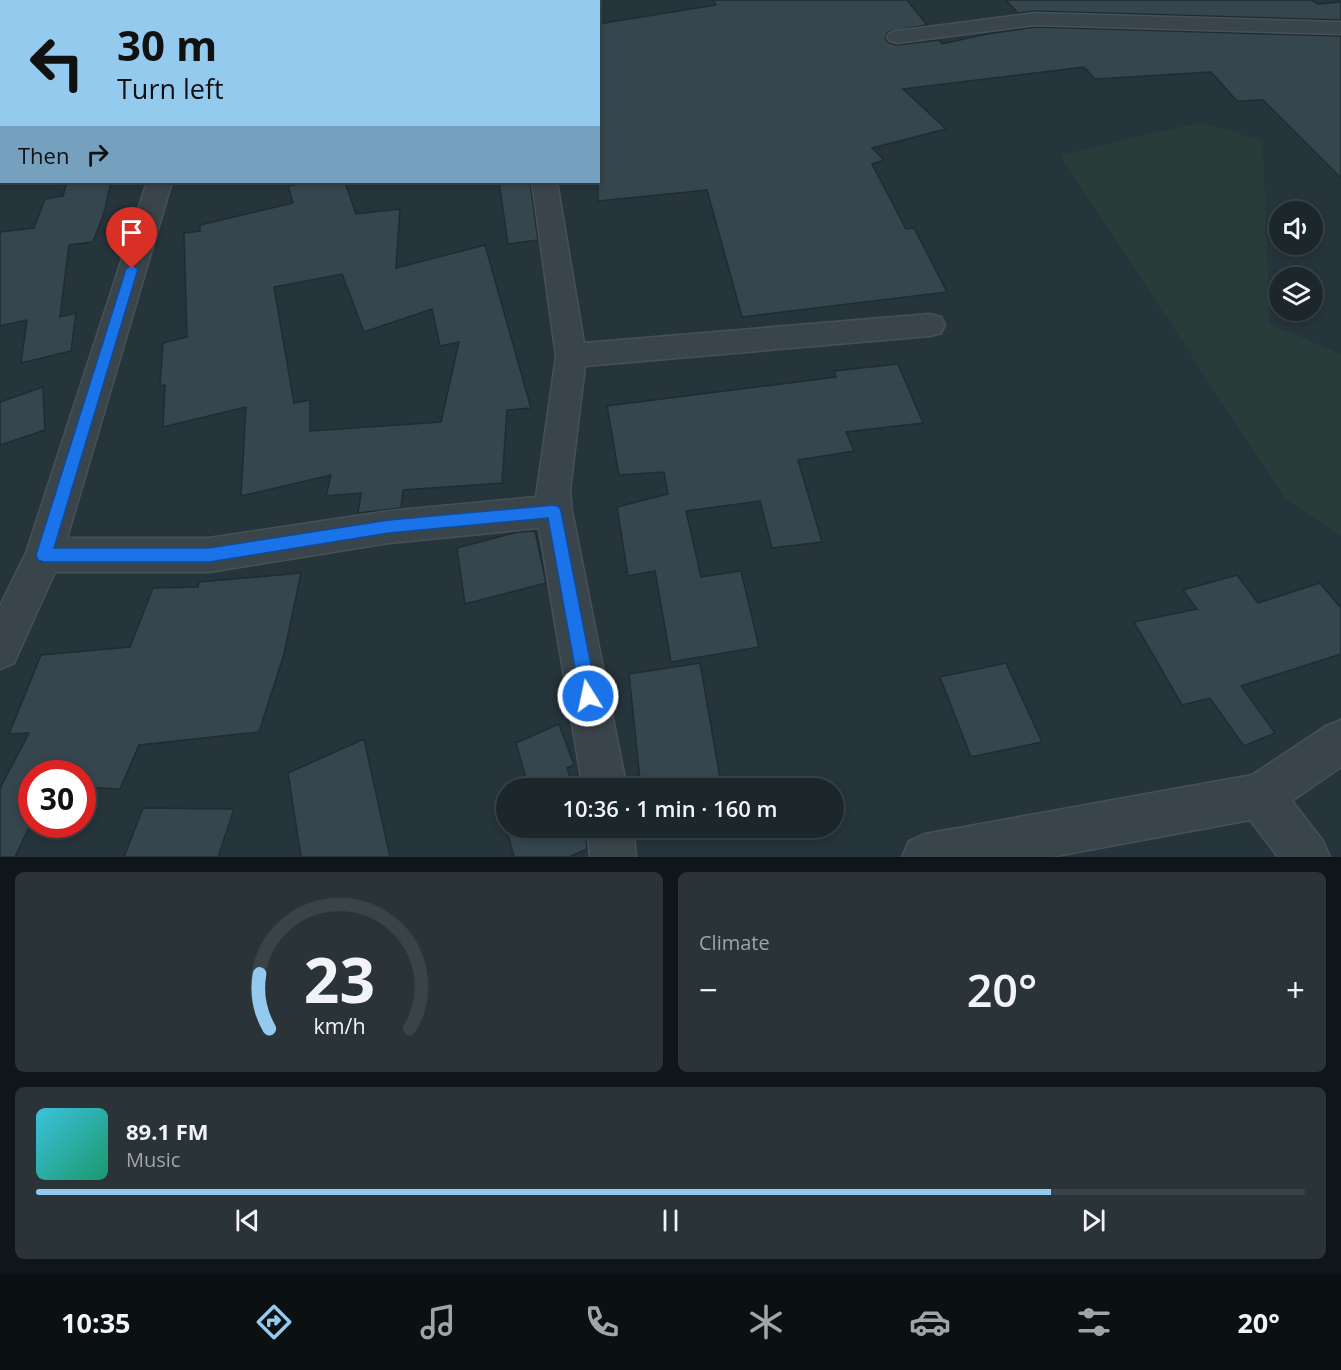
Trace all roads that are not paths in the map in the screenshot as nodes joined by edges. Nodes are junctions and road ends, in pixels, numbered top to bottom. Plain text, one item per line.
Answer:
1 (1341, 28) edge
2 (897, 37) dead end
3 (159, 183) edge
4 (544, 183) edge
5 (930, 325) dead end
6 (571, 356) junction
7 (554, 511) junction
8 (44, 555) junction
9 (0, 648) edge
10 (1341, 741) edge
11 (603, 778) edge
12 (1260, 796) junction
13 (611, 838) edge
14 (613, 857) edge
15 (925, 857) edge
16 (1307, 857) edge

1 - 2 street
3 - 8 street
4 - 6 street
5 - 6 street
6 - 7 street
7 - 8 street
7 - 11 street
8 - 9 street
10 - 12 street
12 - 15 street
12 - 16 street
13 - 14 street

